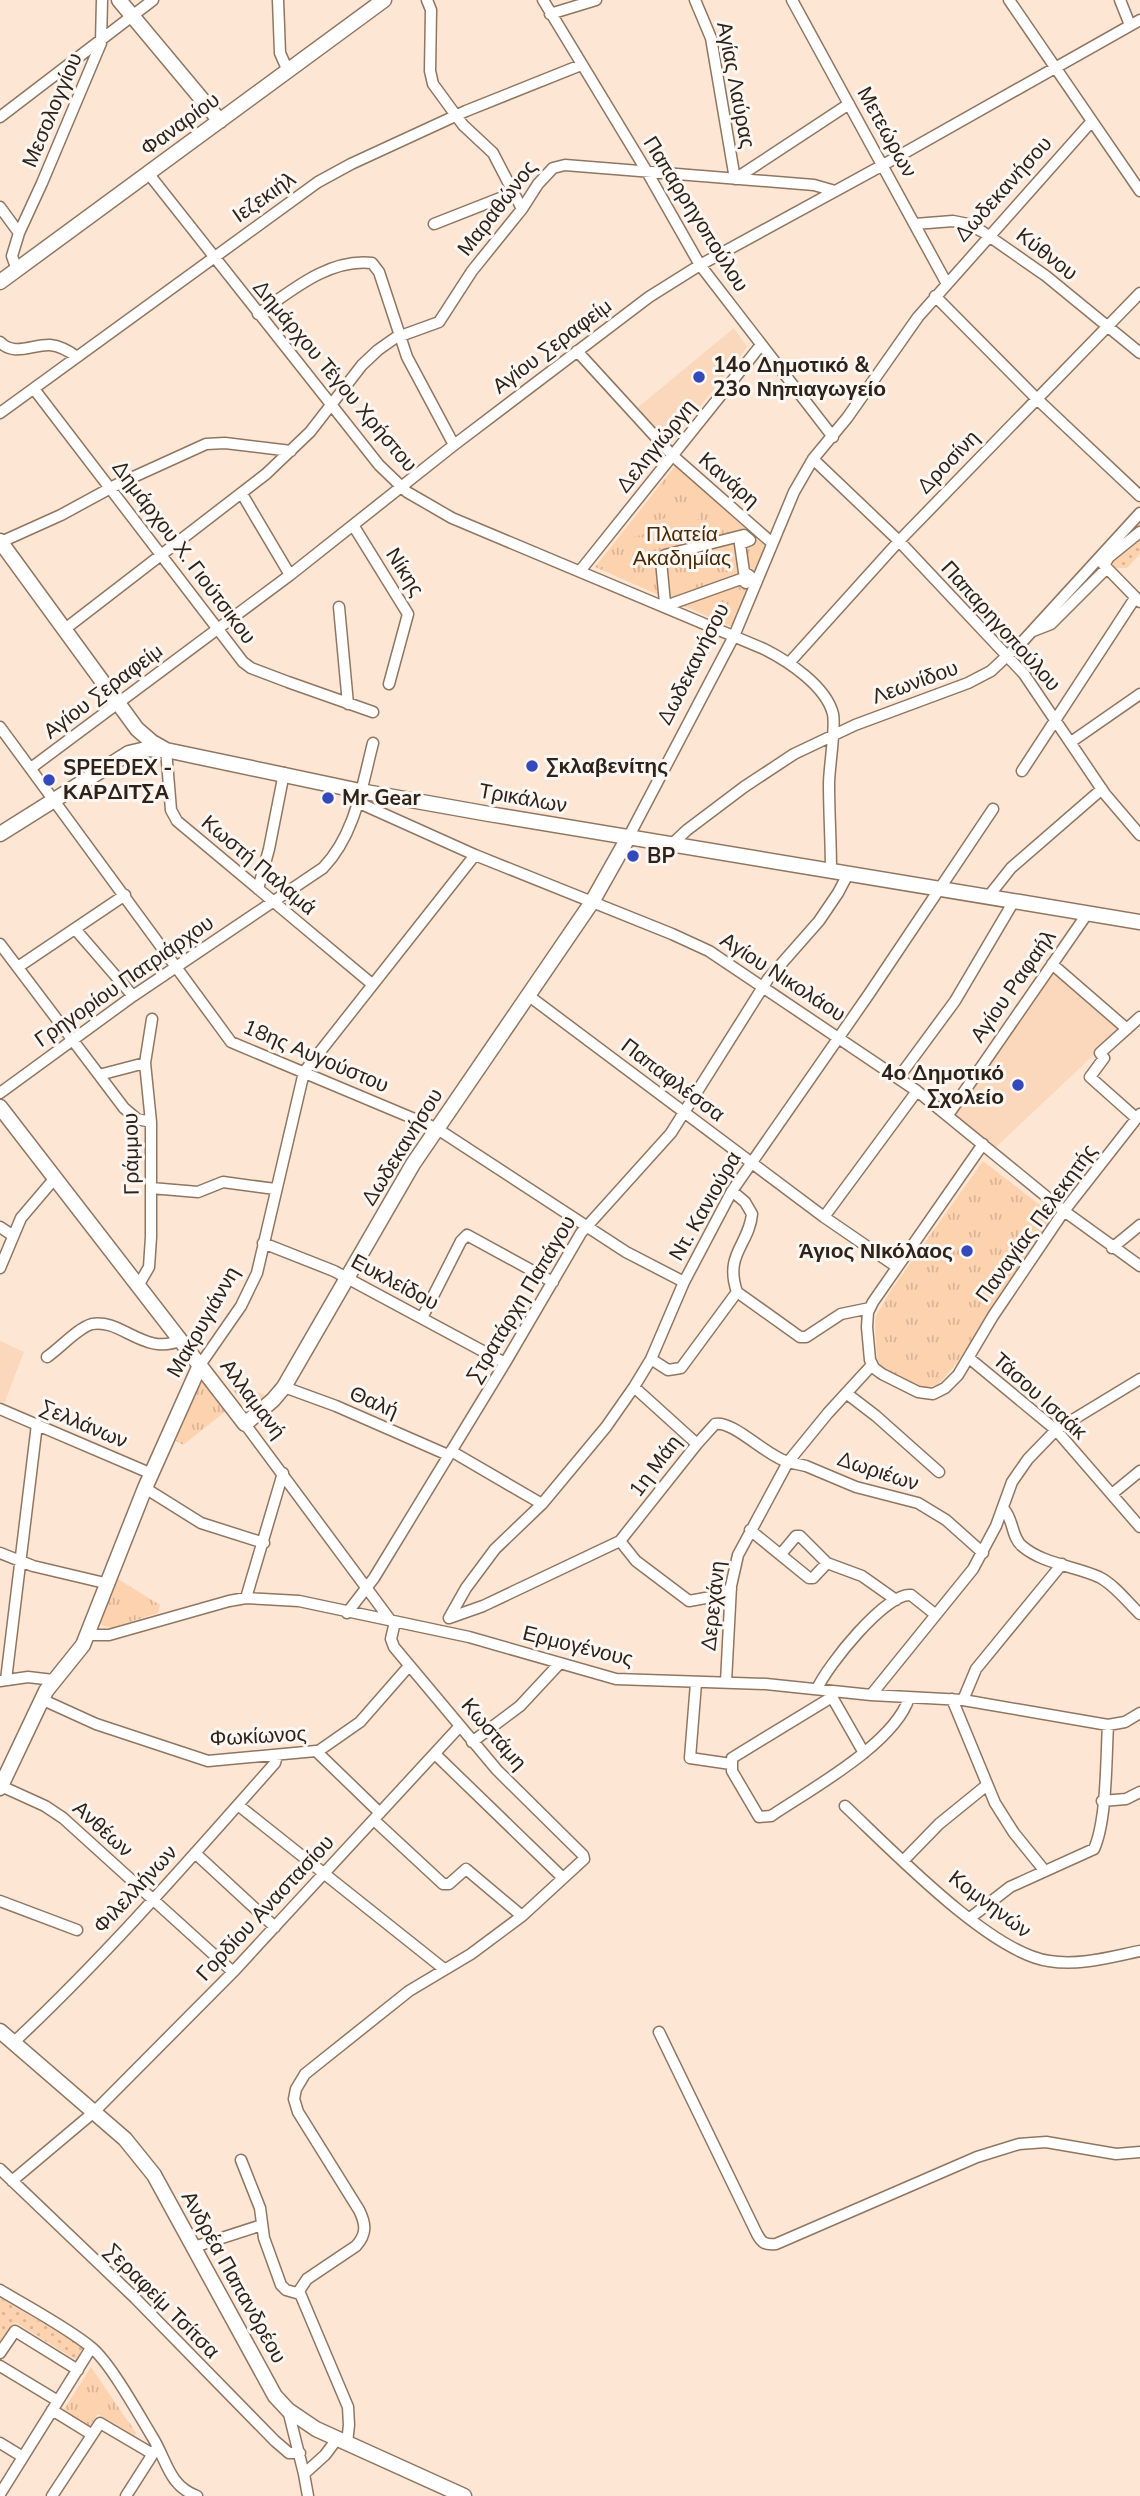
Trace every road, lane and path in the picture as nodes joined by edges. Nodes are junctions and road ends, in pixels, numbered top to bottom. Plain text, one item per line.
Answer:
1 (102, 0) edge
2 (119, 0) edge
3 (153, 0) edge
4 (278, 0) edge
5 (384, 0) edge
6 (427, 0) edge
7 (543, 0) edge
8 (596, 0) edge
9 (695, 0) edge
10 (792, 0) edge
11 (1024, 0) edge
12 (1120, 0) edge
13 (1012, 4) edge
14 (550, 14) junction
15 (132, 16) junction
16 (1135, 22) edge
17 (102, 39) junction
18 (581, 65) junction
19 (1056, 67) junction
20 (288, 71) junction
21 (849, 104) junction
22 (0, 117) edge
23 (456, 117) junction
24 (220, 121) junction
25 (1092, 121) junction
26 (883, 165) junction
27 (646, 170) junction
28 (148, 173) junction
29 (735, 179) junction
30 (835, 191) junction
31 (1140, 191) edge
32 (513, 193) junction
33 (0, 208) edge
34 (522, 209) junction
35 (434, 224) dead end
36 (915, 224) junction
37 (19, 233) junction
38 (990, 236) junction
39 (213, 257) junction
40 (700, 265) junction
41 (17, 270) junction
42 (0, 282) edge
43 (947, 284) junction
44 (1140, 293) edge
45 (935, 296) junction
46 (258, 314) junction
47 (1108, 328) junction
48 (400, 336) junction
49 (0, 342) edge
50 (761, 345) junction
51 (577, 351) junction
52 (1140, 353) edge
53 (77, 357) junction
54 (34, 388) junction
55 (1037, 399) junction
56 (331, 405) junction
57 (0, 413) edge
58 (832, 437) junction
59 (454, 445) junction
60 (292, 451) junction
61 (673, 456) junction
62 (813, 459) junction
63 (401, 487) junction
64 (111, 488) junction
65 (242, 494) junction
66 (1140, 496) edge
67 (1140, 513) edge
68 (353, 526) junction
69 (1140, 532) edge
70 (899, 541) junction
71 (772, 543) junction
72 (1, 546) edge
73 (161, 555) junction
74 (1104, 563) junction
75 (580, 571) junction
76 (290, 575) junction
77 (1138, 600) edge
78 (671, 604) joint
79 (339, 607) dead end
80 (65, 629) junction
81 (218, 629) junction
82 (734, 636) junction
83 (1008, 656) junction
84 (789, 663) junction
85 (389, 684) dead end
86 (1140, 694) edge
87 (118, 703) junction
88 (348, 704) junction
89 (373, 712) dead end
90 (1056, 719) junction
91 (0, 727) edge
92 (137, 729) junction
93 (832, 736) junction
94 (1071, 742) junction
95 (373, 743) dead end
96 (166, 750) junction
97 (129, 752) junction
98 (31, 768) junction
99 (1022, 771) dead end
100 (284, 773) junction
101 (1102, 789) junction
102 (359, 796) junction
103 (54, 799) junction
104 (993, 809) dead end
105 (1138, 829) edge
106 (0, 834) edge
107 (628, 838) junction
108 (671, 845) junction
109 (475, 855) junction
110 (831, 871) junction
111 (848, 874) junction
112 (258, 889) junction
113 (940, 889) junction
114 (125, 895) junction
115 (988, 897) junction
116 (272, 901) junction
117 (1014, 901) junction
118 (592, 902) junction
119 (1087, 914) junction
120 (1140, 922) edge
121 (75, 929) junction
122 (0, 944) edge
123 (1052, 964) junction
124 (177, 966) junction
125 (18, 967) junction
126 (372, 984) junction
127 (763, 987) junction
128 (133, 996) junction
129 (529, 996) junction
130 (1140, 1017) edge
131 (152, 1019) dead end
132 (1127, 1029) junction
133 (839, 1037) junction
134 (72, 1039) junction
135 (145, 1063) junction
136 (304, 1072) junction
137 (99, 1075) junction
138 (899, 1077) junction
139 (917, 1091) junction
140 (0, 1094) edge
141 (0, 1107) edge
142 (685, 1113) junction
143 (948, 1115) junction
144 (1138, 1116) edge
145 (151, 1122) junction
146 (436, 1128) junction
147 (983, 1144) junction
148 (751, 1163) junction
149 (55, 1178) junction
150 (151, 1188) junction
151 (275, 1189) junction
152 (732, 1191) junction
153 (1064, 1211) junction
154 (824, 1217) junction
155 (1140, 1225) edge
156 (586, 1226) junction
157 (0, 1227) edge
158 (12, 1235) junction
159 (263, 1243) junction
160 (1112, 1248) junction
161 (1140, 1266) edge
162 (897, 1267) junction
163 (0, 1268) edge
164 (346, 1278) junction
165 (552, 1282) junction
166 (684, 1282) junction
167 (138, 1286) junction
168 (737, 1292) junction
169 (870, 1308) junction
170 (422, 1318) junction
171 (181, 1340) junction
172 (47, 1357) dead end
173 (969, 1358) junction
174 (651, 1359) junction
175 (505, 1363) junction
176 (200, 1365) junction
177 (872, 1365) junction
178 (1138, 1383) edge
179 (284, 1387) junction
180 (634, 1387) junction
181 (846, 1393) junction
182 (0, 1409) edge
183 (37, 1424) junction
184 (245, 1424) junction
185 (1056, 1430) junction
186 (696, 1444) junction
187 (450, 1453) junction
188 (788, 1462) junction
189 (1140, 1471) edge
190 (939, 1472) dead end
191 (283, 1473) junction
192 (152, 1474) junction
193 (145, 1488) junction
194 (1112, 1494) junction
195 (542, 1504) junction
196 (1003, 1508) junction
197 (1140, 1527) edge
198 (750, 1530) junction
199 (621, 1541) junction
200 (264, 1543) junction
201 (0, 1553) edge
202 (983, 1553) junction
203 (781, 1554) junction
204 (20, 1561) junction
205 (827, 1563) junction
206 (1062, 1564) junction
207 (109, 1584) junction
208 (367, 1588) junction
209 (731, 1589) junction
210 (246, 1598) junction
211 (896, 1600) junction
212 (347, 1613) junction
213 (1140, 1614) edge
214 (936, 1615) junction
215 (449, 1618) junction
216 (393, 1622) junction
217 (440, 1630) junction
218 (88, 1635) junction
219 (560, 1664) junction
220 (409, 1666) junction
221 (3, 1680) edge
222 (53, 1680) junction
223 (726, 1682) junction
224 (696, 1683) junction
225 (817, 1689) junction
226 (833, 1694) junction
227 (871, 1695) junction
228 (909, 1698) junction
229 (41, 1699) junction
230 (958, 1700) junction
231 (1140, 1713) edge
232 (1108, 1725) junction
233 (460, 1727) junction
234 (472, 1742) junction
235 (317, 1752) junction
236 (864, 1753) junction
237 (435, 1754) junction
238 (277, 1755) junction
239 (731, 1764) junction
240 (1, 1783) edge
241 (987, 1785) junction
242 (1140, 1792) edge
243 (1102, 1801) junction
244 (238, 1805) junction
245 (845, 1806) dead end
246 (377, 1816) junction
247 (195, 1853) junction
248 (904, 1860) junction
249 (1044, 1870) junction
250 (323, 1874) junction
251 (563, 1878) junction
252 (152, 1899) junction
253 (0, 1901) edge
254 (522, 1916) junction
255 (970, 1917) junction
256 (275, 1927) junction
257 (77, 1930) dead end
258 (1140, 1951) edge
259 (444, 1969) junction
260 (233, 1972) junction
261 (0, 2031) edge
262 (659, 2032) dead end
263 (13, 2043) junction
264 (94, 2112) junction
265 (1140, 2152) edge
266 (241, 2160) dead end
267 (0, 2169) edge
268 (12, 2181) junction
269 (262, 2225) junction
270 (194, 2247) junction
271 (0, 2290) edge
272 (300, 2294) junction
273 (91, 2348) junction
274 (0, 2353) edge
275 (0, 2366) edge
276 (78, 2370) junction
277 (55, 2406) junction
278 (288, 2410) junction
279 (92, 2434) junction
280 (342, 2441) junction
281 (0, 2442) edge
282 (155, 2450) junction
283 (300, 2453) junction
284 (23, 2457) junction
285 (304, 2474) junction
286 (0, 2494) edge
287 (52, 2496) edge
288 (125, 2496) edge
289 (197, 2496) edge
290 (308, 2496) edge
291 (464, 2496) edge

1 - 17 street, Μεσολογγίου
2 - 15 main road
3 - 15 street
4 - 20 street
5 - 20 main road, Φαναρίου
6 - 23 street
7 - 14 street, Παπαρρηγοπούλου
8 - 14 street
9 - 29 street, Αγίας Λαύρας
10 - 21 street, Μετεώρων
11 - 13 street
12 - 16 street
13 - 19 street
14 - 18 street, Παπαρρηγοπούλου
15 - 17 street
15 - 24 main road
16 - 19 street, Αγίου Σεραφείμ
17 - 22 street
17 - 37 street, Μεσολογγίου
18 - 23 street, Ιεζεκιήλ
18 - 27 street, Παπαρρηγοπούλου
19 - 25 street
19 - 26 street, Αγίου Σεραφείμ
20 - 24 main road, Φαναρίου
21 - 26 street, Μετεώρων
21 - 29 street
23 - 32 street
23 - 39 street, Ιεζεκιήλ
24 - 28 main road, Φαναρίου
25 - 31 street
25 - 38 street, Δωδεκανήσου
26 - 30 street, Αγίου Σεραφείμ
26 - 36 street, Μετεώρων
27 - 29 street, Μαραθώνος
27 - 34 street, Μαραθώνος
27 - 40 street, Παπαρρηγοπούλου
28 - 39 street, Δημάρχου Τέγου Χρήστου
28 - 41 main road, Φαναρίου
29 - 30 street, Μαραθώνος
30 - 40 street, Αγίου Σεραφείμ
32 - 34 street
32 - 35 street
33 - 37 street
34 - 48 street, Μαραθώνος
36 - 38 street, Κύθνου
36 - 43 street, Μετεώρων
37 - 41 street, Μεσολογγίου
38 - 43 street, Δωδεκανήσου
38 - 47 street, Κύθνου
39 - 46 street, Δημάρχου Τέγου Χρήστου
39 - 53 street, Ιεζεκιήλ
40 - 50 street, Παπαρρηγοπούλου
40 - 51 street, Αγίου Σεραφείμ
41 - 42 main road, Φαναρίου
43 - 45 street, Δωδεκανήσου
44 - 47 street, Δροσίνη
45 - 55 street
45 - 58 street, Δωδεκανήσου
46 - 48 street
46 - 56 street, Δημάρχου Τέγου Χρήστου
47 - 52 street, Κύθνου
47 - 55 street, Δροσίνη
48 - 56 street, Μαραθώνος
48 - 59 street
49 - 53 street
50 - 58 street, Παπαρρηγοπούλου
50 - 61 street, Δεληγιώργη
51 - 59 street, Αγίου Σεραφείμ
51 - 61 street, Κανάρη
53 - 54 street, Ιεζεκιήλ
54 - 57 street, Ιεζεκιήλ
54 - 64 street, Δημάρχου Χ. Γιούτσικου
55 - 66 street
55 - 70 street, Δροσίνη
56 - 60 street, Μαραθώνος
56 - 63 street, Δημάρχου Τέγου Χρήστου
58 - 62 street, Δωδεκανήσου
59 - 63 street, Αγίου Σεραφείμ
60 - 64 street
60 - 65 street, Μαραθώνος
61 - 71 street, Κανάρη
61 - 75 street, Δεληγιώργη
62 - 70 street, Παπαρηγοπούλου
62 - 71 street, Δωδεκανήσου
63 - 68 street, Αγίου Σεραφείμ
63 - 75 street, Δημάρχου Τέγου Χρήστου
64 - 72 street
64 - 73 street, Δημάρχου Χ. Γιούτσικου
65 - 73 street, Μαραθώνος
65 - 76 street
67 - 74 street, Λεωνίδου
68 - 76 street, Αγίου Σεραφείμ
68 - 85 street, Νίκης
69 - 74 street
70 - 83 street, Παπαρηγοπούλου
70 - 84 street, Δροσίνη
71 - 82 street, Δωδεκανήσου
72 - 80 main road, Τρικάλων
73 - 80 street, Μαραθώνος
73 - 81 street, Δημάρχου Χ. Γιούτσικου
74 - 77 street
74 - 83 street, Λεωνίδου
75 - 82 street, Δημάρχου Τέγου Χρήστου
76 - 81 street, Αγίου Σεραφείμ
77 - 90 street
78 - 78 street
79 - 88 street
80 - 87 main road, Τρικάλων
81 - 87 street, Αγίου Σεραφείμ
81 - 88 street, Δημάρχου Χ. Γιούτσικου
82 - 84 street, Δημάρχου Τέγου Χρήστου
82 - 107 street, Δωδεκανήσου
83 - 90 street, Παπαρηγοπούλου
83 - 93 street, Λεωνίδου
84 - 93 street, Δημάρχου Τέγου Χρήστου
86 - 94 street
87 - 92 main road, Τρικάλων
87 - 98 street, Αγίου Σεραφείμ
88 - 89 street, Δημάρχου Χ. Γιούτσικου
90 - 94 street, Παπαρηγοπούλου
90 - 99 street
91 - 98 street, 18ης Αυγούστου
92 - 96 main road, Τρικάλων
92 - 97 main road
93 - 108 street, Λεωνίδου
93 - 110 street, Δημάρχου Τέγου Χρήστου
94 - 101 street, Παπαρηγοπούλου
95 - 102 street, Γρηγορίου Πατριάρχου
96 - 97 main road
96 - 100 main road, Τρικάλων
96 - 112 street, Κωστή Παλαμά
97 - 103 main road
98 - 103 street, 18ης Αυγούστου
100 - 102 main road, Τρικάλων
100 - 112 street
101 - 105 street, Παπαρηγοπούλου
101 - 115 street
102 - 107 main road, Τρικάλων
102 - 109 street, Αγίου Νικολάου
102 - 116 street, Γρηγορίου Πατριάρχου
103 - 106 main road
103 - 114 street, 18ης Αυγούστου
104 - 113 street, Ντ. Κανιούρα
107 - 108 main road, Τρικάλων
107 - 118 main road, Δωδεκανήσου
108 - 110 main road, Τρικάλων
109 - 118 street, Αγίου Νικολάου
109 - 126 street, Μακρυγιάννη
110 - 111 main road, Τρικάλων
111 - 113 main road, Τρικάλων
111 - 127 street, Στρατάρχη Παπάγου
112 - 116 street, Κωστή Παλαμά
113 - 115 main road, Τρικάλων
113 - 133 street, Ντ. Κανιούρα
114 - 121 street
114 - 124 street, 18ης Αυγούστου
115 - 117 main road, Τρικάλων
116 - 124 street, Γρηγορίου Πατριάρχου
116 - 126 street, Κωστή Παλαμά
117 - 119 main road, Τρικάλων
117 - 138 street
118 - 127 street, Αγίου Νικολάου
118 - 129 main road, Δωδεκανήσου
119 - 120 main road, Τρικάλων
119 - 123 street, Αγίου Ραφαήλ
121 - 125 street
121 - 128 street
122 - 125 street
123 - 132 street
123 - 143 street, Αγίου Ραφαήλ
124 - 128 street, Γρηγορίου Πατριάρχου
124 - 136 street, 18ης Αυγούστου
125 - 134 street
126 - 136 street, Μακρυγιάννη
127 - 133 street, Αγίου Νικολάου
127 - 142 street, Στρατάρχη Παπάγου
128 - 134 street, Γρηγορίου Πατριάρχου
129 - 142 street, Παπαφλέσσα
129 - 146 main road, Δωδεκανήσου
130 - 132 street
131 - 135 street, Γράμμου
132 - 144 street
133 - 138 street, Αγίου Νικολάου
133 - 148 street, Ντ. Κανιούρα
134 - 137 street
134 - 140 street, Γρηγορίου Πατριάρχου
135 - 137 street
135 - 145 street, Γράμμου
136 - 146 street, 18ης Αυγούστου
136 - 151 street, Μακρυγιάννη
137 - 145 street
138 - 139 street, Αγίου Νικολάου
139 - 143 street, Αγίου Νικολάου
139 - 154 street
141 - 149 main road, Αλλαμανή
142 - 148 street, Παπαφλέσσα
142 - 156 street, Στρατάρχη Παπάγου
143 - 147 street, Αγίου Νικολάου
144 - 153 street, Παναγίας Πελεκητής
145 - 150 street, Γράμμου
146 - 156 street, 18ης Αυγούστου
146 - 164 main road, Δωδεκανήσου
147 - 153 street, Αγίου Νικολάου
147 - 162 street
148 - 152 street, Ντ. Κανιούρα
148 - 154 street, Παπαφλέσσα
149 - 158 street
149 - 167 main road, Αλλαμανή
150 - 151 street
150 - 167 street, Γράμμου
151 - 159 street, Μακρυγιάννη
152 - 166 street, Ντ. Κανιούρα
152 - 168 street
153 - 160 street, Αγίου Νικολάου
153 - 173 street, Παναγίας Πελεκητής
154 - 162 street, Παπαφλέσσα
155 - 160 street
156 - 165 street, Στρατάρχη Παπάγου
156 - 166 street, 18ης Αυγούστου
157 - 158 street
158 - 163 street
159 - 164 street, Ευκλείδου
159 - 176 street, Μακρυγιάννη
160 - 161 street, Αγίου Νικολάου
162 - 169 street
164 - 170 street, Ευκλείδου
164 - 179 main road, Δωδεκανήσου
165 - 170 street
165 - 175 street, Στρατάρχη Παπάγου
166 - 174 street, Ντ. Κανιούρα
167 - 171 main road, Αλλαμανή
168 - 169 street
168 - 174 street
169 - 177 street
170 - 175 street, Ευκλείδου
171 - 172 street
171 - 176 main road, Αλλαμανή
173 - 177 street
173 - 185 street, Τάσου Ισαάκ
174 - 180 street, Ντ. Κανιούρα
175 - 187 street, Στρατάρχη Παπάγου
176 - 184 main road, Αλλαμανή
176 - 192 main road, Μακρυγιάννη
177 - 181 street
178 - 185 street
179 - 184 main road, Δωδεκανήσου
179 - 187 street, Θαλή
180 - 186 street
180 - 195 street, Ντ. Κανιούρα
181 - 188 street
181 - 190 street
182 - 183 street, Σελλάνων
183 - 192 street, Σελλάνων
183 - 204 street
184 - 191 street, Αλλαμανή
185 - 194 street, Τάσου Ισαάκ
185 - 196 street
186 - 188 street, 1η Μάη
186 - 199 street, 1η Μάη
187 - 195 street, Θαλή
187 - 208 street, Στρατάρχη Παπάγου
188 - 198 street, Δερεχάνη
188 - 202 street, Δωριέων
189 - 194 street
191 - 200 street
191 - 208 street, Αλλαμανή
192 - 193 main road, Μακρυγιάννη
193 - 200 street
193 - 207 main road, Μακρυγιάννη
194 - 197 street, Τάσου Ισαάκ
195 - 215 street, Ντ. Κανιούρα
196 - 202 street
196 - 206 street
198 - 203 street
198 - 209 street, Δερεχάνη
199 - 209 street
199 - 215 street, 1η Μάη
200 - 210 street
201 - 204 street
202 - 214 street
203 - 205 street
203 - 205 street
204 - 207 street
204 - 221 street
205 - 211 street
206 - 213 street
206 - 230 street
207 - 218 main road, Μακρυγιάννη
208 - 212 street, Στρατάρχη Παπάγου
208 - 216 street, Αλλαμανή
209 - 223 street, Δερεχάνη
210 - 212 street, Ερμογένους
210 - 218 street, Ερμογένους
211 - 214 street
211 - 225 street
212 - 216 street, Ερμογένους
214 - 227 street
215 - 217 street
216 - 217 street, Ερμογένους
216 - 220 street, Κωστάμη
217 - 219 street, Ερμογένους
218 - 222 main road, Μακρυγιάννη
219 - 224 street, Ερμογένους
219 - 234 street
220 - 233 street, Κωστάμη
220 - 235 street
221 - 222 street
222 - 229 main road, Μακρυγιάννη
223 - 224 street, Ερμογένους
223 - 225 street, Ερμογένους
224 - 239 street
225 - 226 street, Ερμογένους
226 - 227 street, Ερμογένους
226 - 236 street
226 - 239 street
227 - 228 street, Ερμογένους
228 - 230 street, Ερμογένους
228 - 236 street
229 - 238 street, Φωκίωνος
229 - 240 main road, Μακρυγιάννη
230 - 232 street, Ερμογένους
230 - 241 street
231 - 232 street
232 - 243 street
233 - 234 street, Κωστάμη
233 - 237 street, Γορδίου Αναστασίου
234 - 251 street, Κωστάμη
235 - 238 street, Φωκίωνος
235 - 246 street, Φωκίωνος
236 - 239 street
237 - 246 street, Γορδίου Αναστασίου
237 - 251 street
238 - 244 street, Φιλελλήνων
240 - 252 street, Ανθέων
241 - 248 street
241 - 249 street
242 - 243 street
243 - 249 street
244 - 247 street, Φιλελλήνων
244 - 250 street
245 - 248 street, Κομνηνών
246 - 250 street, Γορδίου Αναστασίου
246 - 254 street, Φωκίωνος
247 - 252 street, Φιλελλήνων
247 - 256 street
248 - 255 street, Κομνηνών
249 - 255 street
250 - 256 street, Γορδίου Αναστασίου
250 - 259 street
251 - 254 street
252 - 260 street, Ανθέων
252 - 263 street, Φιλελλήνων
253 - 257 street
254 - 259 street
255 - 258 street, Κομνηνών
256 - 260 street, Γορδίου Αναστασίου
259 - 272 street
260 - 264 street, Γορδίου Αναστασίου
261 - 263 main road, Ανδρέα Παπανδρέου
262 - 265 street
263 - 264 main road, Ανδρέα Παπανδρέου
264 - 268 street, Γορδίου Αναστασίου
264 - 270 main road, Ανδρέα Παπανδρέου
266 - 269 street
267 - 268 street, Σεραφείμ Τσίτσα
268 - 283 street, Σεραφείμ Τσίτσα
269 - 270 street
269 - 272 street
270 - 278 main road, Ανδρέα Παπανδρέου
271 - 273 street
272 - 280 street
273 - 276 street
273 - 282 street
274 - 276 street
275 - 277 street
276 - 277 street
277 - 279 street
277 - 284 street
278 - 280 main road, Ανδρέα Παπανδρέου
278 - 283 street
279 - 282 street
279 - 287 street
280 - 285 street
280 - 291 main road, Ανδρέα Παπανδρέου
281 - 284 street
282 - 288 street
282 - 289 street
283 - 285 street
284 - 286 street
285 - 290 street

